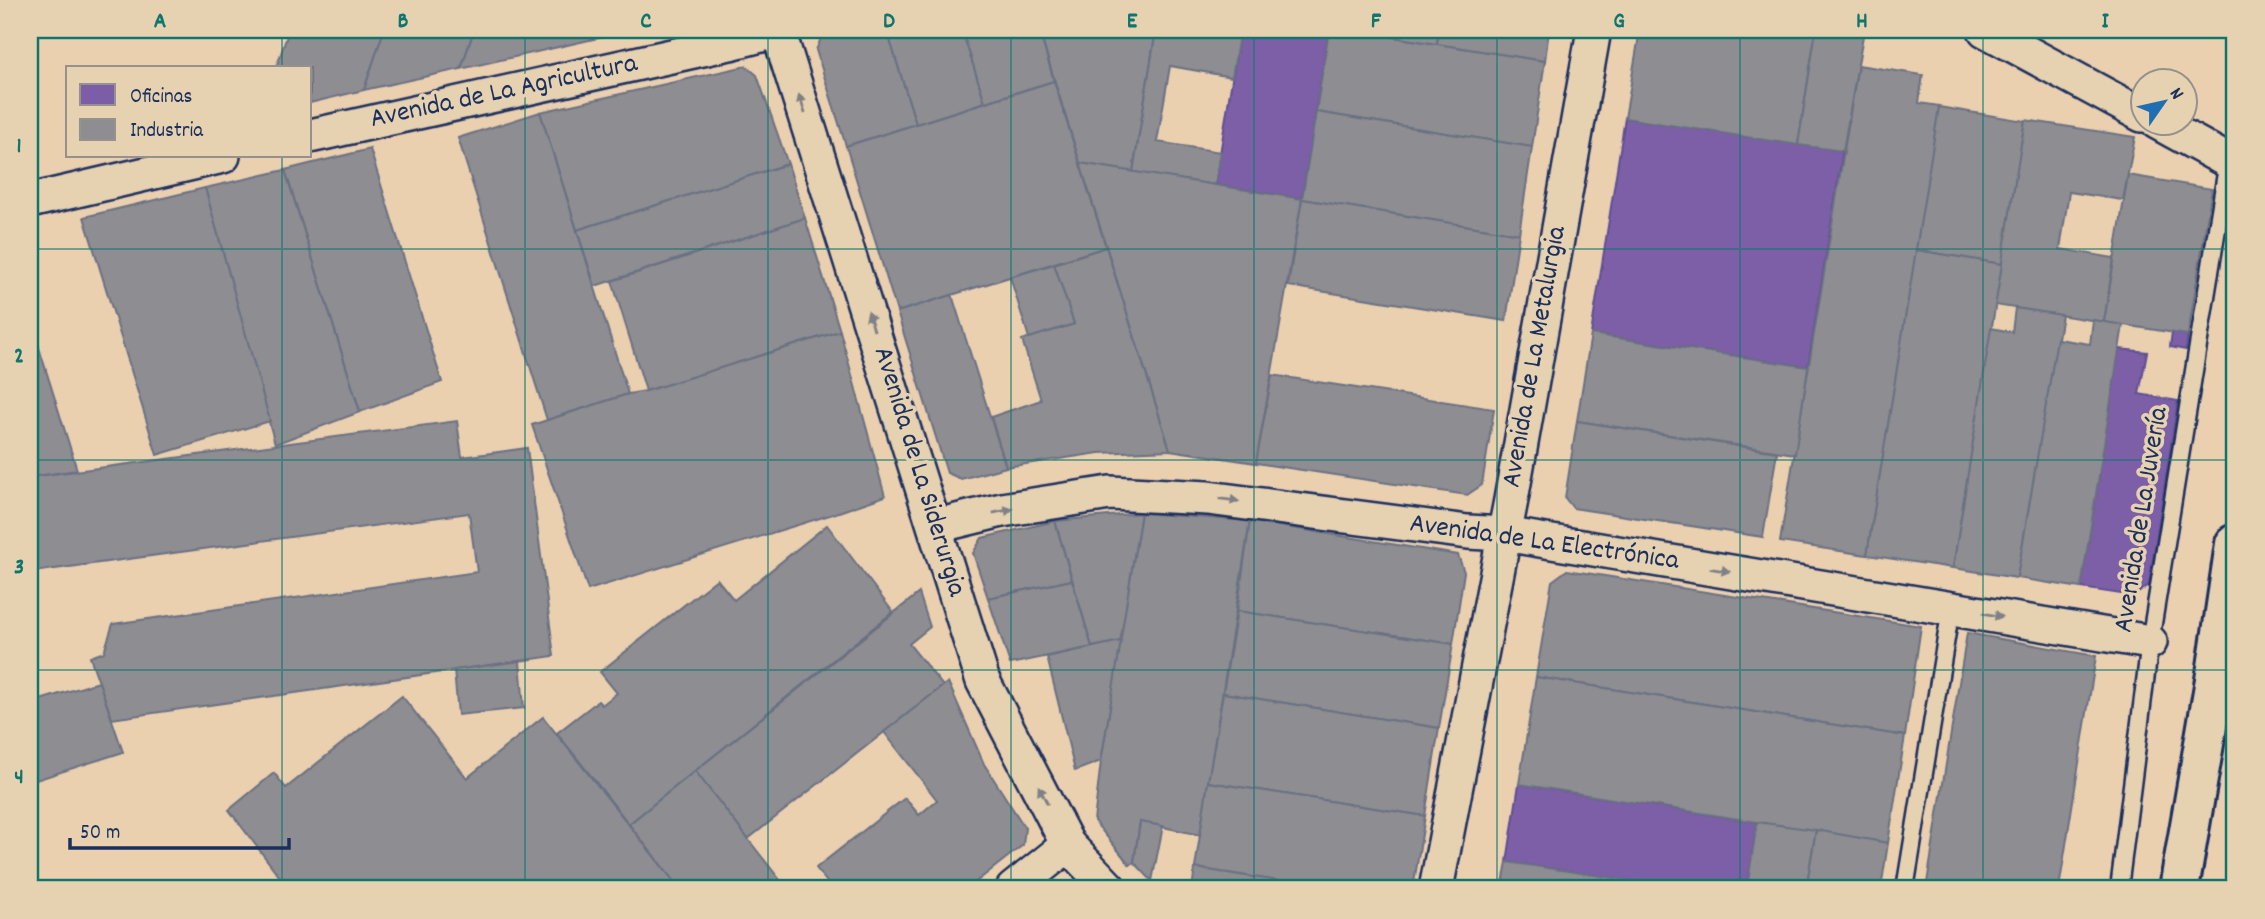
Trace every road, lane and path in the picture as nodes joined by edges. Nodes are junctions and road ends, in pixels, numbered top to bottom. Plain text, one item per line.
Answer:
1 (779, 30) edge
2 (1594, 30) edge
3 (1985, 30) edge
4 (2128, 107) edge
5 (312, 136) edge
6 (2183, 136) edge
7 (214, 158) edge
8 (2232, 162) edge
9 (30, 201) edge
10 (936, 526) junction
11 (1504, 534) junction
12 (2235, 544) edge
13 (1951, 608) junction
14 (2150, 642) junction
15 (1068, 845) junction
16 (1013, 889) edge
17 (1110, 889) edge
18 (1436, 889) edge
19 (1905, 889) edge
20 (2119, 889) edge
21 (2179, 889) edge

1 - 5 street, Avenida de La Agricultura
10 -> 1 street, Avenida de La Siderurgia
2 - 11 street, Avenida de La Metalurgia
3 - 4 street
6 - 8 street
7 - 9 street
8 - 14 lane, Avenida de La Juvería
10 -> 11 street, Avenida de La Electrónica
15 -> 10 street, Avenida de La Siderurgia
11 -> 13 street, Avenida de La Electrónica
11 - 18 street, Avenida de La Metalurgia
12 - 21 street
13 -> 14 street, Avenida de La Electrónica
13 - 19 lane
14 - 20 lane, Avenida de La Juvería
15 - 16 street
15 - 17 street, Avenida de La Siderurgia

